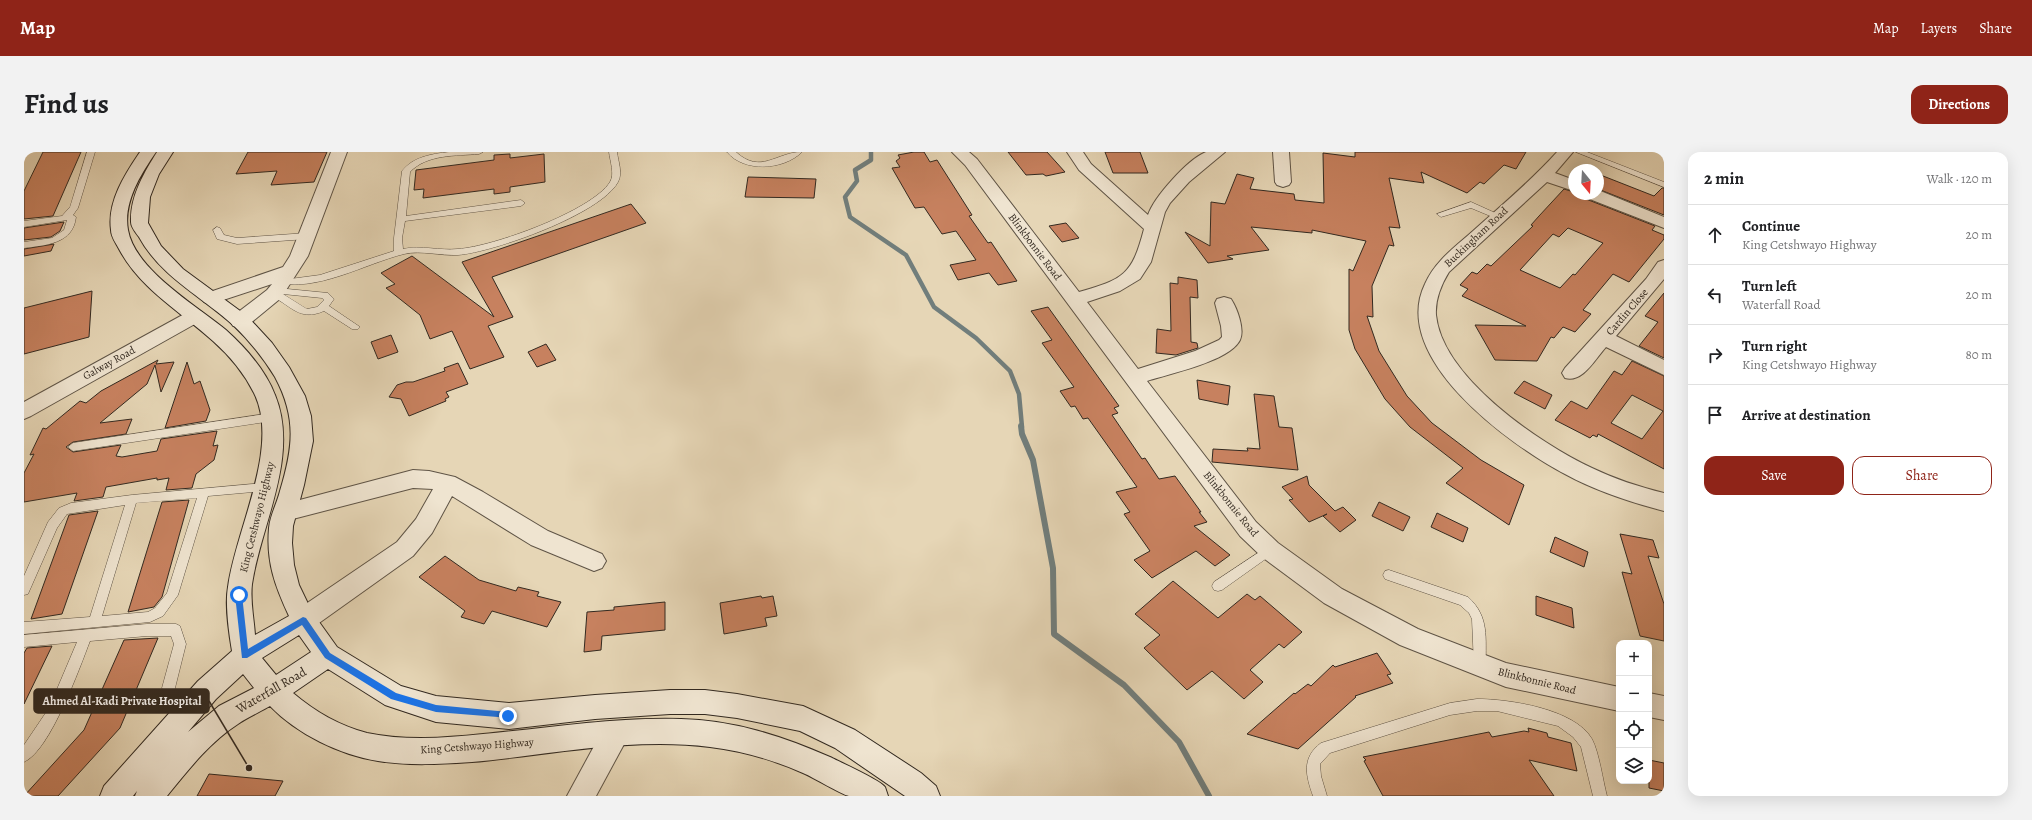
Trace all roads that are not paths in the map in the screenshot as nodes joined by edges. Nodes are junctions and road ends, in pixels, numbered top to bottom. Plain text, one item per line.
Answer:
1 (91, 152) edge
2 (148, 152) edge
3 (165, 152) edge
4 (339, 152) edge
5 (480, 152) edge
6 (613, 152) edge
7 (731, 152) edge
8 (798, 152) edge
9 (960, 152) edge
10 (1075, 152) edge
11 (1217, 152) edge
12 (1281, 152) edge
13 (1565, 152) edge
14 (1580, 152) edge
15 (1545, 175) junction
16 (1283, 182) dead end
17 (1568, 184) edge
18 (1664, 185) edge
19 (1604, 198) edge
20 (521, 203) dead end
21 (1441, 214) dead end
22 (1498, 216) junction
23 (65, 218) junction
24 (401, 219) junction
25 (1664, 223) edge
26 (24, 224) edge
27 (1152, 228) junction
28 (217, 230) dead end
29 (307, 236) junction
30 (24, 245) edge
31 (399, 253) junction
32 (1664, 266) edge
33 (279, 283) junction
34 (1658, 286) edge
35 (211, 298) junction
36 (1075, 299) junction
37 (1224, 303) dead end
38 (324, 307) junction
39 (195, 316) junction
40 (240, 321) junction
41 (355, 327) dead end
42 (1604, 338) junction
43 (1664, 368) edge
44 (1572, 373) dead end
45 (1132, 378) junction
46 (24, 410) edge
47 (272, 417) junction
48 (72, 447) dead end
49 (447, 483) junction
50 (264, 487) junction
51 (204, 492) junction
52 (132, 499) junction
53 (1664, 502) edge
54 (285, 512) junction
55 (1270, 550) junction
56 (594, 561) dead end
57 (1389, 575) dead end
58 (1218, 586) dead end
59 (24, 590) edge
60 (303, 620) junction
61 (94, 623) junction
62 (24, 628) edge
63 (86, 635) junction
64 (24, 641) edge
65 (245, 655) junction
66 (328, 655) junction
67 (1480, 665) junction
68 (169, 688) dead end
69 (273, 691) junction
70 (1616, 699) edge
71 (1652, 706) edge
72 (1664, 708) edge
73 (614, 735) junction
74 (24, 755) edge
75 (114, 796) edge
76 (149, 796) edge
77 (581, 796) edge
78 (874, 796) edge
79 (926, 796) edge
80 (1320, 796) edge
81 (1600, 796) edge

1 - 23 lane
2 - 39 street, King Cetshwayo Highway
3 - 35 street
4 - 29 street
5 - 24 lane
6 - 31 lane
7 - 8 lane
9 - 36 street, Blinkbonnie Road
10 - 27 street
11 - 27 street
12 - 16 street
13 - 15 street, Buckingham Road
14 - 18 lane
15 - 17 street
15 - 22 street, Buckingham Road
19 - 25 street
20 - 24 lane
21 - 22 lane
22 - 53 street, Buckingham Road
23 - 26 lane
23 - 30 lane
24 - 31 lane
27 - 36 street
28 - 29 lane
29 - 33 street
31 - 33 lane
32 - 34 street, Cardin Close
33 - 35 street
33 - 38 lane
33 - 38 lane
33 - 40 street
34 - 42 street, Cardin Close
35 - 40 street
36 - 45 street, Blinkbonnie Road
37 - 45 street
38 - 41 lane
39 - 46 street, Galway Road
39 - 47 street, King Cetshwayo Highway
40 - 54 street
42 - 43 street, Cardin Close
42 - 44 street, Cardin Close
45 - 55 street, Blinkbonnie Road
47 - 48 lane
47 - 50 street, King Cetshwayo Highway
49 - 54 street
49 - 56 street
49 - 60 street
50 - 51 lane
50 - 65 street, King Cetshwayo Highway
51 - 52 lane
51 - 61 lane
52 - 59 lane
52 - 61 lane
54 - 60 street
55 - 58 lane
55 - 67 street, Blinkbonnie Road
57 - 67 lane
60 - 65 street
60 - 66 street
61 - 62 lane
63 - 64 lane
63 - 68 lane
63 - 74 lane
65 - 69 street, King Cetshwayo Highway
65 - 75 street
66 - 69 street, Waterfall Road
66 - 79 street
67 - 70 street, Blinkbonnie Road
69 - 73 street, King Cetshwayo Highway
69 - 76 street, Waterfall Road
71 - 72 street
73 - 77 street
73 - 78 street, King Cetshwayo Highway
80 - 81 lane

